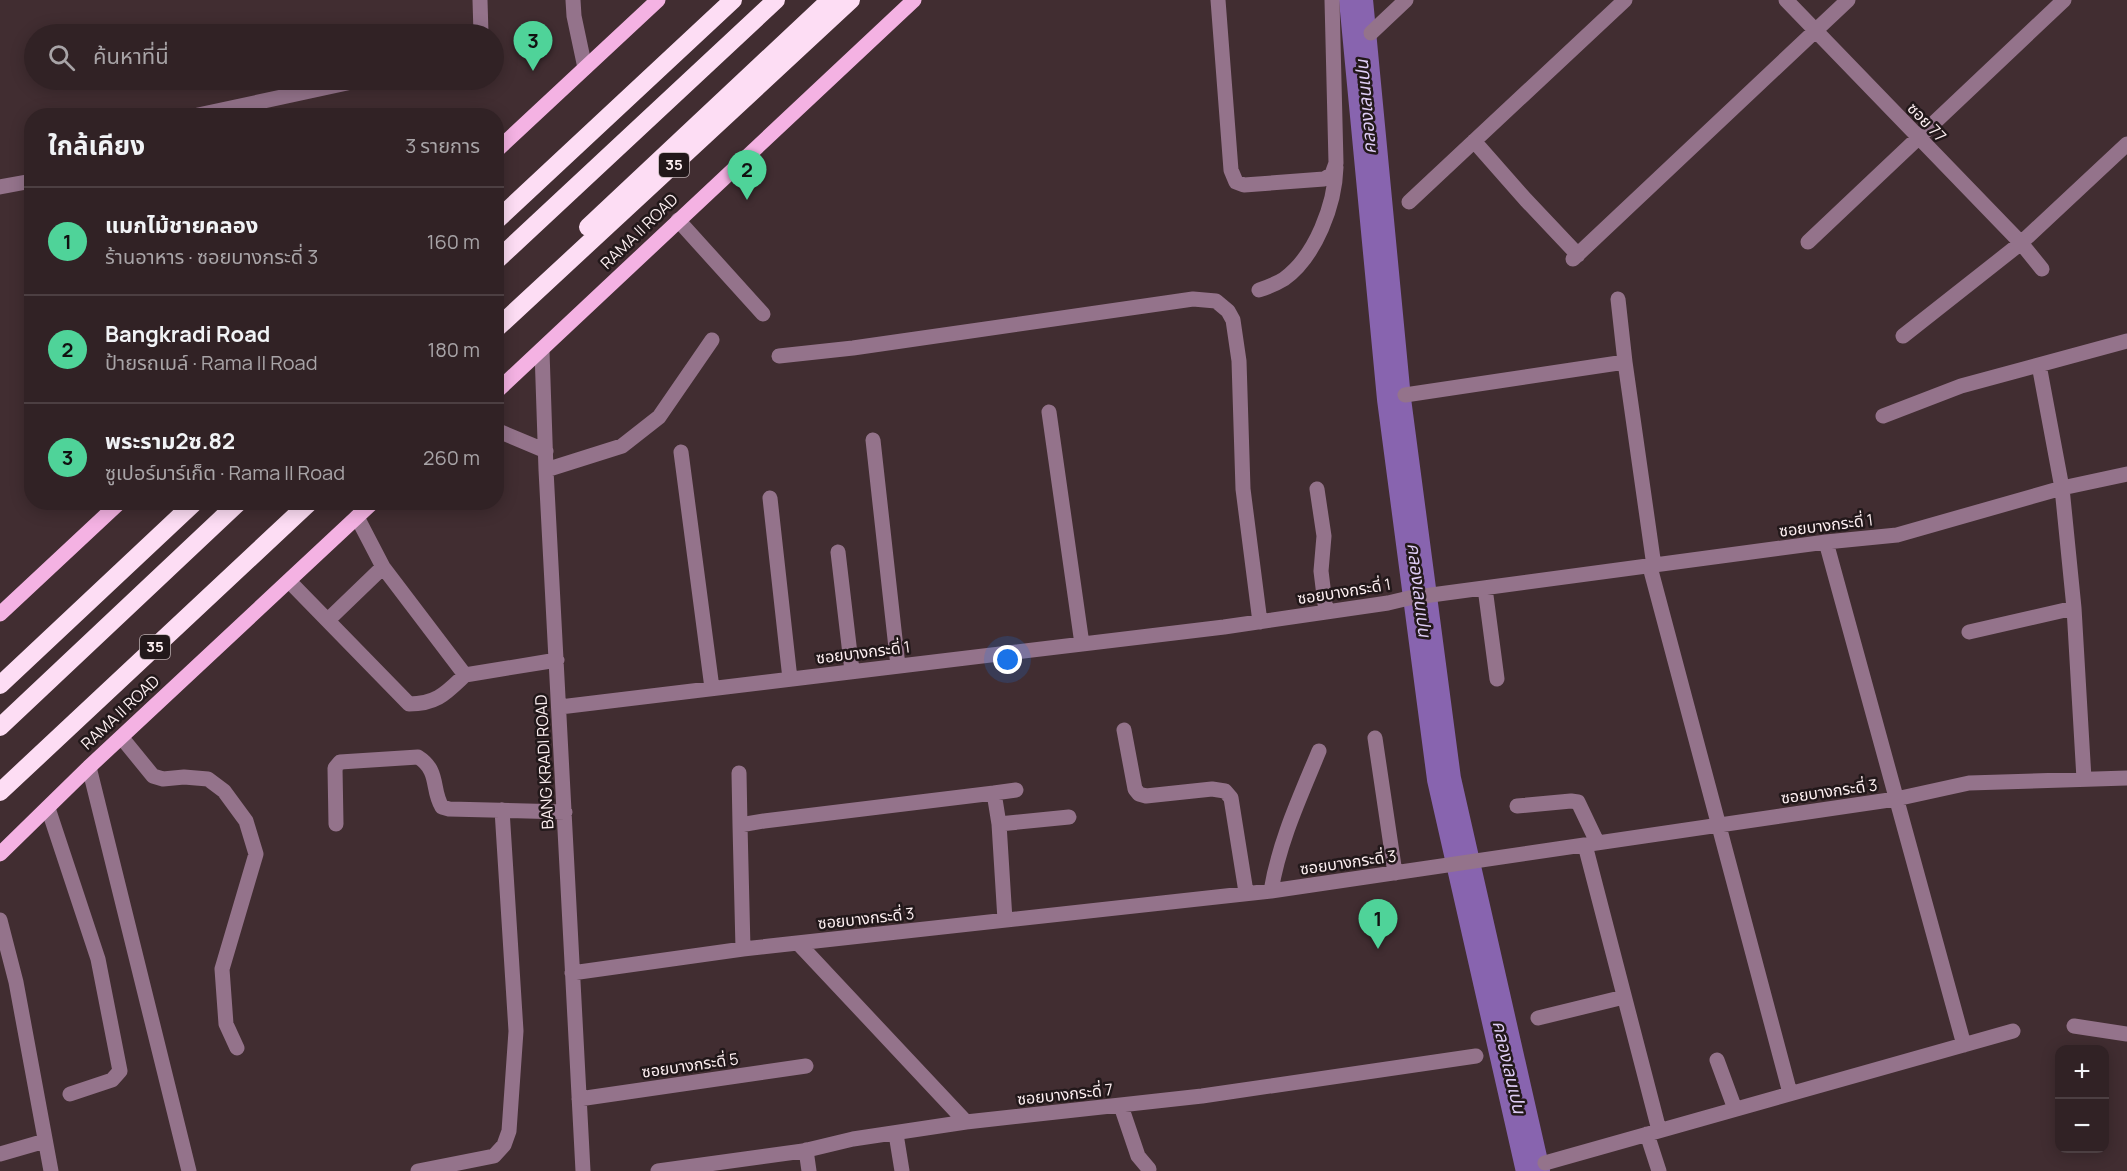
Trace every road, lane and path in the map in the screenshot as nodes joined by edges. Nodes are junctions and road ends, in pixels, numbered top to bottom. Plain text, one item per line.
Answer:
1 (480, 0) edge
2 (573, 0) edge
3 (658, 0) edge
4 (733, 0) edge
5 (776, 0) edge
6 (830, 0) edge
7 (851, 0) edge
8 (914, 0) edge
9 (1218, 0) edge
10 (1332, 0) edge
11 (1406, 0) edge
12 (1625, 0) edge
13 (1786, 0) edge
14 (1848, 0) edge
15 (2064, 0) edge
16 (481, 24) edge
17 (1815, 31) junction
18 (1371, 33) dead end
19 (585, 68) junction
20 (316, 90) edge
21 (234, 108) edge
22 (1918, 139) junction
23 (1474, 141) junction
24 (504, 144) edge
25 (2127, 144) edge
26 (1336, 163) junction
27 (24, 182) edge
28 (0, 187) edge
29 (1409, 202) dead end
30 (504, 214) edge
31 (678, 220) junction
32 (1808, 242) dead end
33 (2021, 243) junction
34 (504, 254) edge
35 (2042, 269) dead end
36 (1258, 290) dead end
37 (1618, 299) dead end
38 (504, 306) edge
39 (763, 314) dead end
40 (504, 322) edge
41 (1903, 336) dead end
42 (712, 340) dead end
43 (2127, 340) edge
44 (542, 351) junction
45 (779, 356) dead end
46 (1625, 362) junction
47 (2040, 365) junction
48 (504, 385) edge
49 (1405, 395) dead end
50 (1049, 412) dead end
51 (1883, 416) dead end
52 (504, 433) edge
53 (873, 440) dead end
54 (546, 451) junction
55 (681, 452) dead end
56 (546, 470) junction
57 (2127, 474) edge
58 (1317, 489) dead end
59 (2062, 489) junction
60 (770, 498) dead end
61 (111, 510) edge
62 (186, 510) edge
63 (231, 510) edge
64 (288, 510) edge
65 (301, 510) edge
66 (364, 510) edge
67 (357, 517) junction
68 (1826, 542) junction
69 (838, 552) dead end
70 (1652, 566) junction
71 (383, 567) junction
72 (289, 580) junction
73 (1485, 588) junction
74 (2074, 608) junction
75 (1326, 612) junction
76 (0, 614) edge
77 (328, 620) junction
78 (1260, 622) junction
79 (1969, 632) dead end
80 (1082, 644) junction
81 (557, 660) junction
82 (898, 666) junction
83 (852, 671) junction
84 (465, 675) junction
85 (790, 679) junction
86 (1497, 679) dead end
87 (0, 685) edge
88 (712, 688) junction
89 (560, 707) junction
90 (0, 727) edge
91 (1124, 730) dead end
92 (122, 738) junction
93 (1374, 738) dead end
94 (1319, 751) dead end
95 (89, 767) junction
96 (739, 773) dead end
97 (2127, 778) edge
98 (2084, 779) junction
99 (0, 781) edge
100 (1016, 790) dead end
101 (0, 792) edge
102 (994, 793) junction
103 (1896, 799) junction
104 (1517, 806) dead end
105 (48, 808) junction
106 (502, 810) junction
107 (565, 812) junction
108 (1069, 817) dead end
109 (336, 824) dead end
110 (999, 824) junction
111 (740, 825) junction
112 (1717, 825) junction
113 (1591, 844) junction
114 (0, 854) edge
115 (1395, 873) junction
116 (1271, 891) junction
117 (1246, 892) junction
118 (0, 920) edge
119 (1005, 921) junction
120 (798, 943) junction
121 (743, 949) junction
122 (572, 973) junction
123 (1624, 997) junction
124 (1538, 1018) dead end
125 (2074, 1026) dead end
126 (2013, 1031) dead end
127 (2127, 1034) edge
128 (1964, 1045) junction
129 (237, 1048) dead end
130 (1476, 1056) dead end
131 (1717, 1060) dead end
132 (806, 1066) dead end
133 (1790, 1093) junction
134 (70, 1094) dead end
135 (579, 1099) junction
136 (1121, 1106) junction
137 (1735, 1109) junction
138 (966, 1122) junction
139 (1653, 1132) junction
140 (896, 1134) junction
141 (45, 1141) junction
142 (806, 1150) junction
143 (0, 1154) edge
144 (1545, 1163) dead end
145 (1149, 1169) dead end
146 (51, 1171) edge
147 (189, 1171) edge
148 (418, 1171) edge
149 (583, 1171) edge
150 (658, 1171) edge
151 (809, 1171) edge
152 (902, 1171) edge
153 (1659, 1171) edge

1 - 16 street
2 - 19 street
3 - 19 main road
4 - 30 highway
5 - 34 highway
6 - 38 highway
7 - 40 highway, RAMA II ROAD / 35
8 - 31 main road, RAMA II ROAD / 35
9 - 26 street
10 - 26 street
11 - 18 street
12 - 23 street
13 - 17 street, ซอย 77
14 - 17 street
15 - 22 street
17 - 22 street, ซอย 77
17 - 23 street
19 - 24 main road
20 - 21 street
22 - 32 street
22 - 33 street, ซอย 77
23 - 29 street
25 - 33 street
26 - 36 street
27 - 28 street
31 - 39 street
31 - 44 main road, RAMA II ROAD / 35
33 - 35 street, ซอย 77
33 - 41 street
37 - 46 street
42 - 56 street
43 - 47 street
44 - 48 main road, RAMA II ROAD / 35
44 - 54 street, BANG KRADI ROAD
45 - 78 street
46 - 49 street
46 - 70 street
47 - 51 street
47 - 59 street
50 - 80 street
52 - 54 street
53 - 82 street
54 - 56 street, BANG KRADI ROAD
55 - 88 street
56 - 81 street, BANG KRADI ROAD
57 - 59 street, ซอยบางกระดี่ 1
58 - 75 street
59 - 68 street, ซอยบางกระดี่ 1
59 - 74 street
60 - 85 street
61 - 76 main road
62 - 87 highway
63 - 90 highway
64 - 99 highway
65 - 101 highway, RAMA II ROAD / 35
66 - 67 main road, RAMA II ROAD
67 - 71 street
67 - 72 main road, RAMA II ROAD
68 - 70 street, ซอยบางกระดี่ 1
68 - 103 street
69 - 83 street
70 - 73 street, ซอยบางกระดี่ 1
70 - 112 street
71 - 77 street
71 - 84 street
72 - 77 street
72 - 92 main road, RAMA II ROAD
73 - 75 street, ซอยบางกระดี่ 1
73 - 86 street
74 - 79 street
74 - 98 street
75 - 78 street, ซอยบางกระดี่ 1
77 - 84 street
78 - 80 street, ซอยบางกระดี่ 1
80 - 82 street, ซอยบางกระดี่ 1
81 - 84 street
81 - 89 street, BANG KRADI ROAD
82 - 83 street, ซอยบางกระดี่ 1
83 - 85 street, ซอยบางกระดี่ 1
85 - 88 street, ซอยบางกระดี่ 1
88 - 89 street, ซอยบางกระดี่ 1
89 - 107 street, BANG KRADI ROAD
91 - 117 street
92 - 95 main road, RAMA II ROAD
92 - 129 street
93 - 115 street
94 - 116 street
95 - 105 main road, RAMA II ROAD
95 - 147 street
96 - 111 street
97 - 98 street, ซอยบางกระดี่ 3
98 - 103 street, ซอยบางกระดี่ 3
100 - 102 street
102 - 110 street
102 - 111 street
103 - 112 street, ซอยบางกระดี่ 3
103 - 128 street
104 - 113 street
105 - 114 main road, RAMA II ROAD
105 - 134 street
106 - 107 street
106 - 109 street
106 - 148 street
107 - 122 street, BANG KRADI ROAD
108 - 110 street
110 - 119 street
111 - 121 street
112 - 113 street, ซอยบางกระดี่ 3
112 - 133 street
113 - 115 street, ซอยบางกระดี่ 3
113 - 123 street
115 - 116 street, ซอยบางกระดี่ 3
116 - 117 street, ซอยบางกระดี่ 3
117 - 119 street, ซอยบางกระดี่ 3
118 - 141 street
119 - 120 street, ซอยบางกระดี่ 3
120 - 121 street, ซอยบางกระดี่ 3
120 - 138 street
121 - 122 street, ซอยบางกระดี่ 3
122 - 135 street, BANG KRADI ROAD
123 - 124 street
123 - 139 street
125 - 127 street
126 - 128 street
128 - 133 street
130 - 136 street, ซอยบางกระดี่ 7
131 - 137 street
132 - 135 street, ซอยบางกระดี่ 5
133 - 137 street
135 - 149 street, BANG KRADI ROAD
136 - 138 street, ซอยบางกระดี่ 7
136 - 145 street
137 - 139 street
138 - 140 street, ซอยบางกระดี่ 7
139 - 144 street
139 - 153 street
140 - 142 street, ซอยบางกระดี่ 7
140 - 152 street
141 - 143 street
141 - 146 street
142 - 150 street, ซอยบางกระดี่ 7
142 - 151 street

